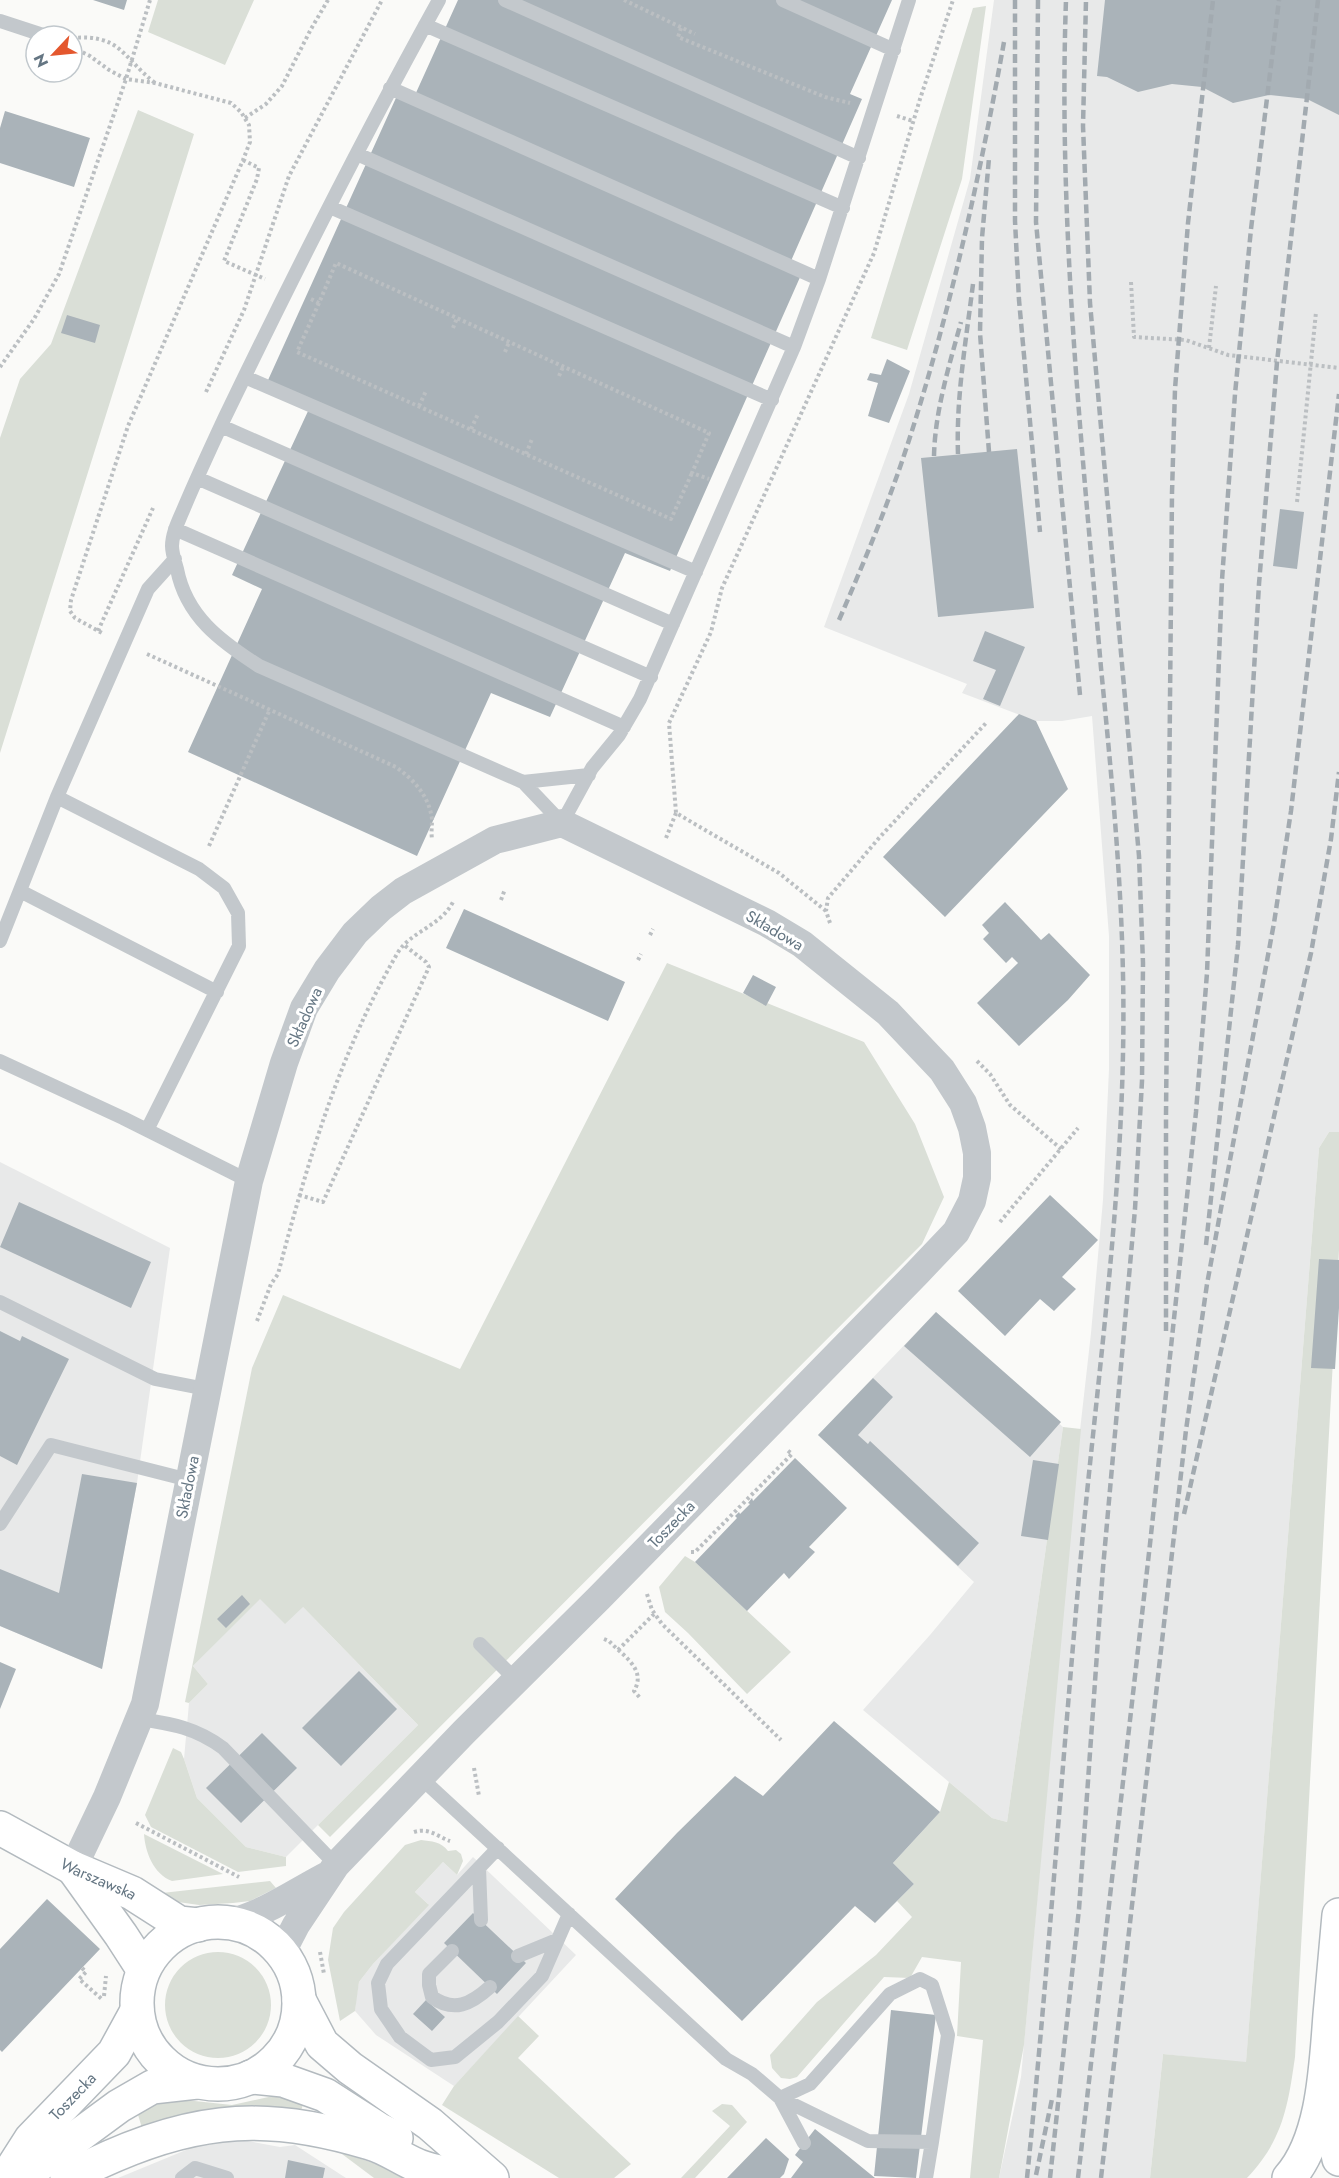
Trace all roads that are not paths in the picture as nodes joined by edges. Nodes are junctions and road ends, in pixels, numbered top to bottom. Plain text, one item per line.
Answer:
1 (438, 0) edge
2 (505, 0) edge
3 (783, 0) edge
4 (909, 0) edge
5 (0, 21) edge
6 (424, 26) junction
7 (24, 29) edge
8 (894, 50) junction
9 (390, 88) junction
10 (357, 153) junction
11 (859, 158) junction
12 (330, 207) junction
13 (843, 208) junction
14 (819, 279) junction
15 (794, 347) junction
16 (244, 377) junction
17 (772, 400) junction
18 (221, 426) junction
19 (197, 478) junction
20 (175, 529) junction
21 (175, 559) junction
22 (696, 572) junction
23 (673, 624) junction
24 (651, 677) junction
25 (624, 727) junction
26 (589, 775) junction
27 (523, 782) junction
28 (57, 797) junction
29 (562, 823) junction
30 (20, 891) junction
31 (0, 941) edge
32 (217, 992) junction
33 (0, 1060) edge
34 (147, 1130) junction
35 (977, 1154) joint
36 (249, 1181) junction
37 (0, 1302) edge
38 (207, 1389) junction
39 (189, 1480) junction
40 (0, 1524) edge
41 (480, 1644) dead end
42 (516, 1680) junction
43 (140, 1719) junction
44 (421, 1778) junction
45 (0, 1828) edge
46 (498, 1848) junction
47 (73, 1868) junction
48 (479, 1868) junction
49 (332, 1870) junction
50 (569, 1914) junction
51 (1339, 1914) edge
52 (481, 1920) dead end
53 (213, 1924) junction
54 (557, 1940) junction
55 (452, 1951) dead end
56 (282, 1952) junction
57 (518, 1956) dead end
58 (142, 1969) junction
59 (490, 1987) dead end
60 (312, 1992) junction
61 (137, 2011) junction
62 (250, 2077) junction
63 (197, 2082) junction
64 (1324, 2089) junction
65 (780, 2098) junction
66 (932, 2142) junction
67 (804, 2143) dead end
68 (1339, 2161) edge
69 (6, 2178) edge
70 (21, 2178) edge
71 (67, 2178) edge
72 (182, 2178) edge
73 (227, 2178) edge
74 (475, 2178) edge
75 (492, 2178) edge
76 (926, 2178) edge
77 (1289, 2178) edge
78 (1337, 2178) edge

1 - 6 lane
2 - 11 lane
3 - 8 lane
4 - 8 lane
5 - 7 lane
6 - 9 lane
6 - 13 lane
8 - 11 lane
9 - 10 lane
9 - 14 lane
10 - 12 lane
10 - 15 lane
11 - 13 lane
12 - 16 lane
12 - 17 lane
13 - 14 lane
14 - 15 lane
15 - 17 lane
16 - 18 lane
16 - 22 lane
17 - 22 lane
18 - 19 lane
18 - 23 lane
19 - 20 lane
19 - 24 lane
20 - 21 lane
20 - 25 lane
21 - 27 lane
21 - 28 lane
22 - 23 lane
23 - 24 lane
24 - 25 lane
25 - 26 lane
26 - 27 lane
26 - 29 lane
27 - 29 lane
28 - 30 lane
28 - 32 lane
29 - 35 street, Składowa
29 - 36 street, Składowa
30 - 31 lane
30 - 32 lane
32 - 34 lane
33 - 34 lane
34 - 36 lane
35 - 42 street, Toszecka
36 - 38 street, Składowa
37 - 38 lane
38 - 39 street, Składowa
39 - 40 lane
39 - 43 street, Składowa
41 - 42 lane
42 - 44 street, Toszecka
43 - 47 street, Składowa
43 - 49 lane
44 - 46 lane
44 - 49 street, Toszecka
45 - 47 main road, Warszawska
46 - 48 lane
46 - 50 lane
47 - 53 main road, Warszawska
47 - 58 main road
48 - 52 lane
48 - 54 lane
49 - 53 street, Toszecka
49 - 56 street, Toszecka
50 - 54 lane
50 - 65 lane
51 - 64 main road
53 - 56 main road
53 - 58 main road
54 - 57 lane
55 - 59 lane
56 - 60 main road
58 - 61 main road
60 - 62 main road
60 - 75 main road
61 - 63 main road
61 - 69 main road, Toszecka
62 - 63 main road
62 - 74 main road
63 - 70 main road, Toszecka
64 - 68 main road
64 - 77 main road
65 - 66 lane
65 - 66 lane
65 - 67 lane
66 - 76 lane
68 - 78 main road
71 - 74 main road
72 - 73 lane

